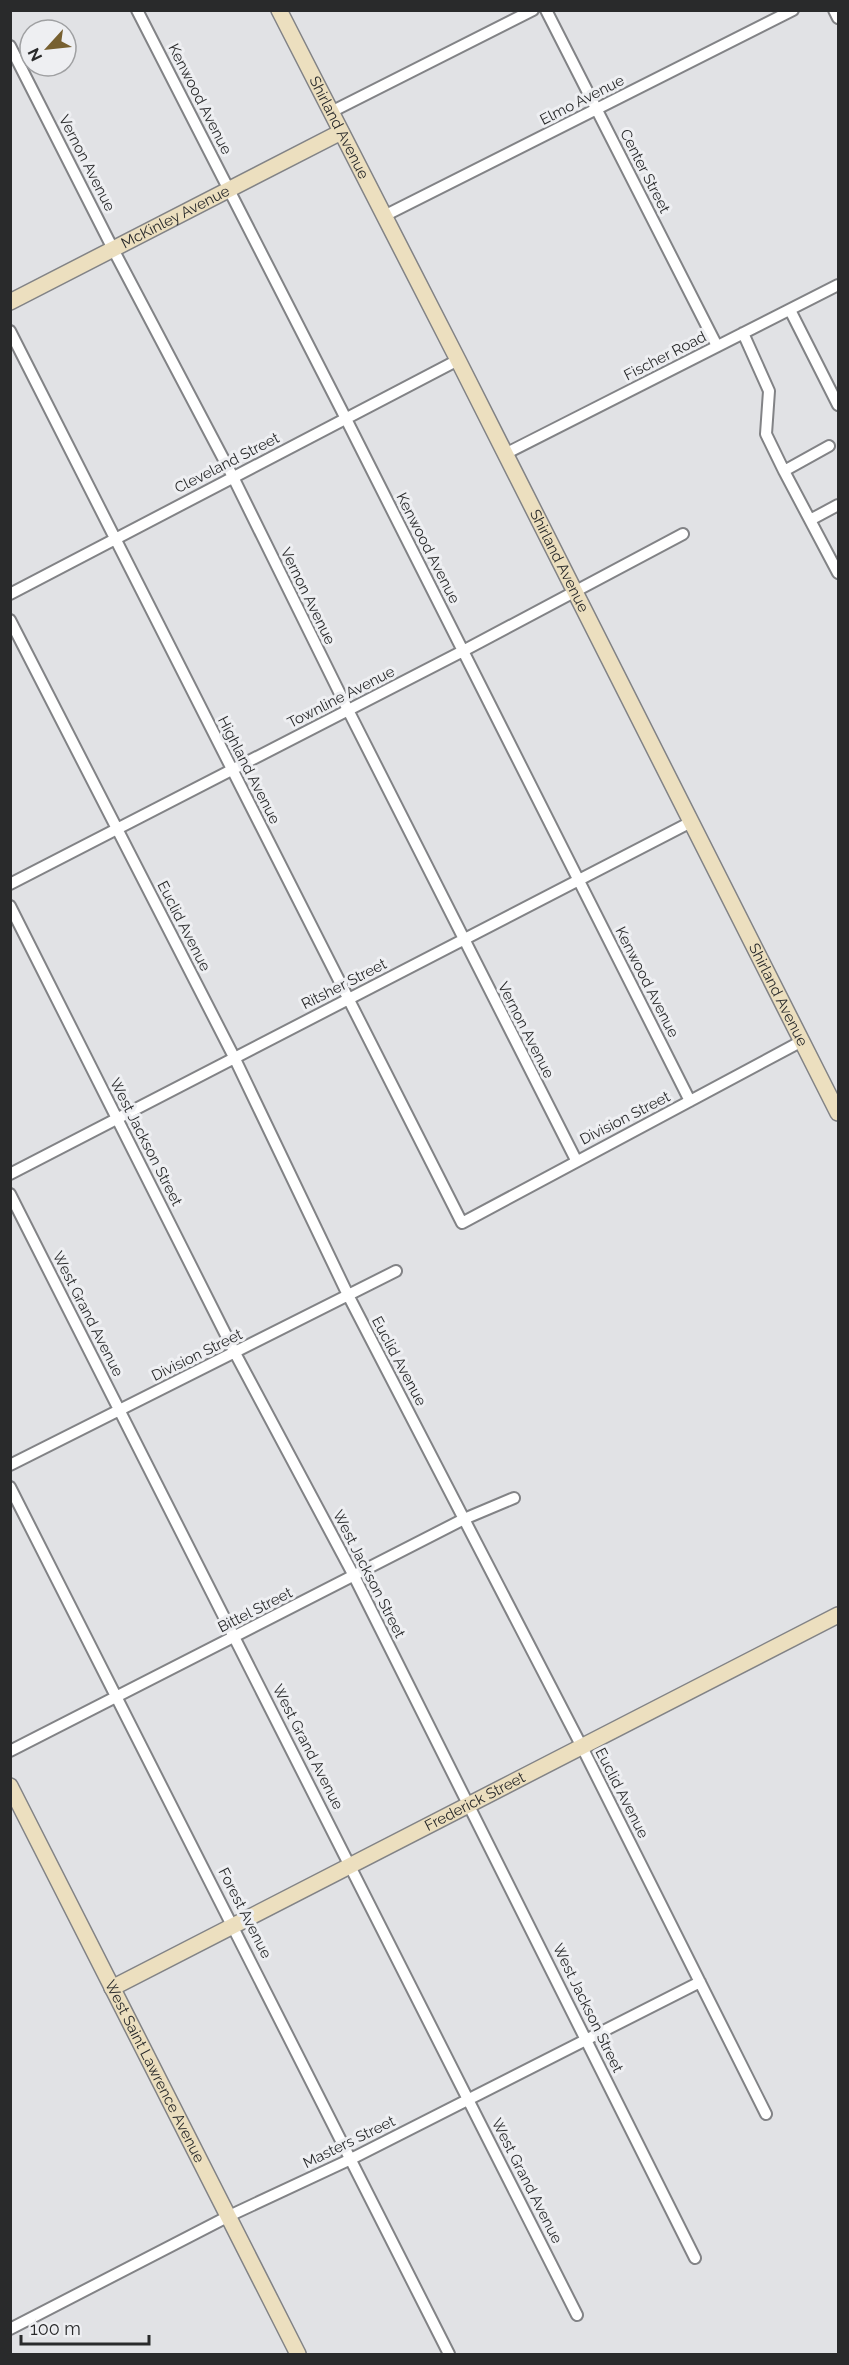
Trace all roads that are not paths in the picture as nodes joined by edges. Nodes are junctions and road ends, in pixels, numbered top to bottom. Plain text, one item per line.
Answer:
1 (137, 10) edge
2 (279, 10) edge
3 (533, 10) edge
4 (546, 10) edge
5 (794, 10) edge
6 (834, 10) edge
7 (838, 18) edge
8 (10, 46) edge
9 (597, 110) junction
10 (331, 112) junction
11 (341, 132) junction
12 (230, 190) junction
13 (384, 216) junction
14 (114, 251) junction
15 (838, 285) edge
16 (10, 302) edge
17 (789, 310) junction
18 (10, 331) edge
19 (743, 333) junction
20 (717, 346) junction
21 (458, 360) junction
22 (835, 388) edge
23 (838, 405) edge
24 (346, 419) junction
25 (829, 446) dead end
26 (505, 454) junction
27 (784, 471) junction
28 (233, 477) junction
29 (838, 505) edge
30 (810, 520) junction
31 (683, 534) dead end
32 (115, 539) junction
33 (838, 570) edge
34 (574, 591) junction
35 (10, 594) edge
36 (10, 620) edge
37 (463, 651) junction
38 (348, 710) junction
39 (232, 770) junction
40 (691, 822) junction
41 (118, 828) junction
42 (579, 880) junction
43 (10, 885) edge
44 (10, 906) edge
45 (463, 940) junction
46 (348, 999) junction
47 (802, 1041) junction
48 (234, 1057) junction
49 (690, 1101) junction
50 (838, 1113) edge
51 (118, 1119) junction
52 (576, 1160) junction
53 (10, 1174) edge
54 (10, 1194) edge
55 (462, 1223) joint
56 (396, 1271) dead end
57 (348, 1295) junction
58 (235, 1353) junction
59 (119, 1410) junction
60 (10, 1465) edge
61 (10, 1487) edge
62 (514, 1498) dead end
63 (464, 1519) junction
64 (354, 1576) junction
65 (838, 1615) edge
66 (235, 1636) junction
67 (118, 1697) junction
68 (582, 1748) junction
69 (10, 1751) edge
70 (10, 1786) edge
71 (470, 1805) junction
72 (351, 1866) junction
73 (234, 1926) junction
74 (700, 1982) junction
75 (112, 1988) junction
76 (586, 2040) junction
77 (468, 2100) junction
78 (766, 2114) dead end
79 (351, 2159) junction
80 (230, 2216) junction
81 (695, 2258) dead end
82 (577, 2315) dead end
83 (10, 2329) edge
84 (298, 2355) edge
85 (449, 2355) edge

1 - 12 street, Kenwood Avenue
2 - 10 street, Shirland Avenue
3 - 10 street
4 - 9 street, Center Street
5 - 9 street, Elmo Avenue
6 - 7 street
8 - 14 street, Vernon Avenue
9 - 13 street, Elmo Avenue
9 - 20 street, Center Street
10 - 11 street, Shirland Avenue
11 - 12 street, McKinley Avenue
11 - 13 street, Shirland Avenue
12 - 14 street, McKinley Avenue
12 - 24 street, Kenwood Avenue
13 - 21 street, Shirland Avenue
14 - 16 street, McKinley Avenue
14 - 28 street, Vernon Avenue
15 - 17 street, Fischer Road
17 - 19 street, Fischer Road
17 - 22 street
18 - 32 street, Highland Avenue
19 - 20 street, Fischer Road
19 - 27 street
20 - 26 street, Fischer Road
21 - 24 street, Cleveland Street
21 - 26 street, Shirland Avenue
22 - 23 street
24 - 28 street, Cleveland Street
24 - 37 street, Kenwood Avenue
25 - 27 street
26 - 34 street, Shirland Avenue
27 - 30 street
28 - 32 street, Cleveland Street
28 - 38 street, Vernon Avenue
29 - 30 street
30 - 33 street
31 - 34 street, Townline Avenue
32 - 35 street, Cleveland Street
32 - 39 street, Highland Avenue
34 - 37 street, Townline Avenue
34 - 40 street, Shirland Avenue
36 - 41 street, Euclid Avenue
37 - 38 street, Townline Avenue
37 - 42 street, Kenwood Avenue
38 - 39 street, Townline Avenue
38 - 45 street, Vernon Avenue
39 - 41 street, Townline Avenue
39 - 46 street, Highland Avenue
40 - 42 street, Ritsher Street
40 - 47 street, Shirland Avenue
41 - 43 street, Townline Avenue
41 - 48 street, Euclid Avenue
42 - 45 street, Ritsher Street
42 - 49 street, Kenwood Avenue
44 - 51 street, West Jackson Street
45 - 46 street, Ritsher Street
45 - 52 street, Vernon Avenue
46 - 48 street, Ritsher Street
46 - 55 street, Highland Avenue
47 - 49 street, Division Street
47 - 50 street, Shirland Avenue
48 - 51 street, Ritsher Street
48 - 57 street, Euclid Avenue
49 - 52 street, Division Street
51 - 53 street, Ritsher Street
51 - 58 street, West Jackson Street
52 - 55 street, Division Street
54 - 59 street, West Grand Avenue
56 - 57 street, Division Street
57 - 58 street, Division Street
57 - 63 street, Euclid Avenue
58 - 59 street, Division Street
58 - 64 street, West Jackson Street
59 - 60 street, Division Street
59 - 66 street, West Grand Avenue
61 - 67 street, Forest Avenue
62 - 63 street, Bittel Street
63 - 64 street, Bittel Street
63 - 68 street, Euclid Avenue
64 - 66 street, Bittel Street
64 - 71 street, West Jackson Street
65 - 68 street, Frederick Street
66 - 67 street, Bittel Street
66 - 72 street, West Grand Avenue
67 - 69 street, Bittel Street
67 - 73 street, Forest Avenue
68 - 71 street, Frederick Street
68 - 74 street, Euclid Avenue
70 - 75 street, West Saint Lawrence Avenue
71 - 72 street, Frederick Street
71 - 76 street, West Jackson Street
72 - 73 street, Frederick Street
72 - 77 street, West Grand Avenue
73 - 75 street, Frederick Street
73 - 79 street, Forest Avenue
74 - 76 street, Masters Street
74 - 78 street, Euclid Avenue
75 - 80 street, West Saint Lawrence Avenue
76 - 77 street, Masters Street
76 - 81 street, West Jackson Street
77 - 79 street, Masters Street
77 - 82 street, West Grand Avenue
79 - 80 street, Masters Street
79 - 85 street, Forest Avenue
80 - 83 street, Masters Street
80 - 84 street, West Saint Lawrence Avenue

